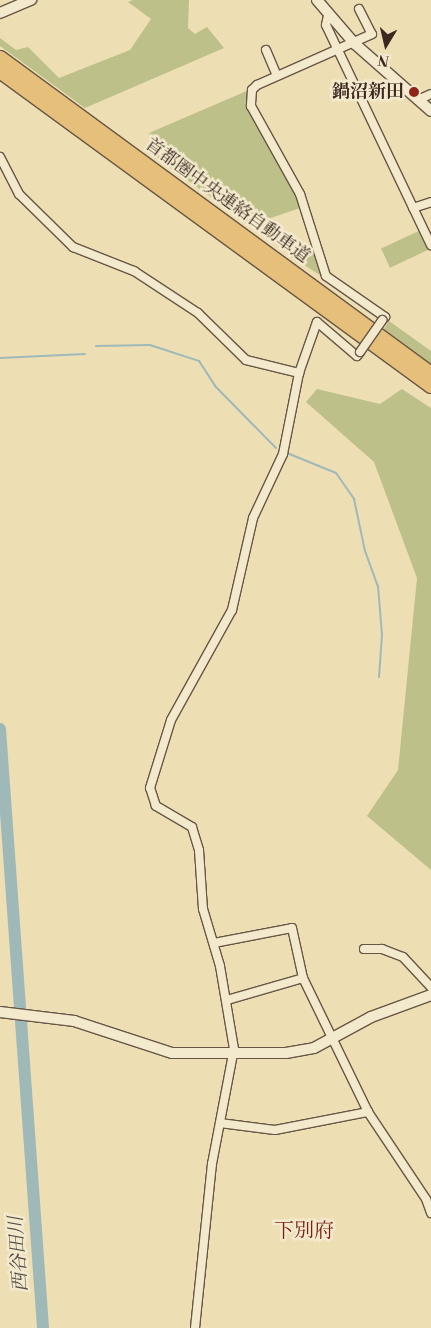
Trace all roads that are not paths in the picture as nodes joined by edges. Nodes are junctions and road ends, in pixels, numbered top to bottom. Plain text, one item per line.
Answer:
1 (31, 0) edge
2 (317, 0) edge
3 (11, 4) edge
4 (359, 9) dead end
5 (0, 13) edge
6 (328, 16) junction
7 (355, 44) junction
8 (266, 50) dead end
9 (338, 51) junction
10 (0, 58) edge
11 (0, 71) edge
12 (277, 76) junction
13 (431, 94) edge
14 (418, 100) junction
15 (431, 111) edge
16 (0, 157) edge
17 (431, 202) edge
18 (413, 208) junction
19 (431, 245) edge
20 (299, 373) junction
21 (431, 374) edge
22 (431, 386) edge
23 (214, 944) junction
24 (364, 949) dead end
25 (303, 978) junction
26 (431, 986) edge
27 (431, 995) edge
28 (227, 1000) junction
29 (0, 1012) edge
30 (334, 1039) junction
31 (233, 1054) junction
32 (368, 1112) junction
33 (220, 1123) junction
34 (431, 1213) edge
35 (195, 1328) edge

1 - 3 street
2 - 6 street
3 - 5 street
4 - 7 street
6 - 7 street
6 - 9 street
7 - 9 street
7 - 14 street
8 - 12 street
9 - 12 street
9 - 18 street
10 - 21 highway, 首都圏中央連絡自動車道
11 - 22 highway, 首都圏中央連絡自動車道
12 - 20 street, bridge
13 - 14 street
14 - 15 street
16 - 20 street
17 - 18 street
18 - 19 street
20 - 23 street
23 - 25 street
23 - 28 street
24 - 26 street
25 - 28 street
25 - 30 street
27 - 30 street
28 - 31 street
29 - 31 street
30 - 31 street
30 - 32 street
31 - 33 street
32 - 33 street
32 - 34 street
33 - 35 street

